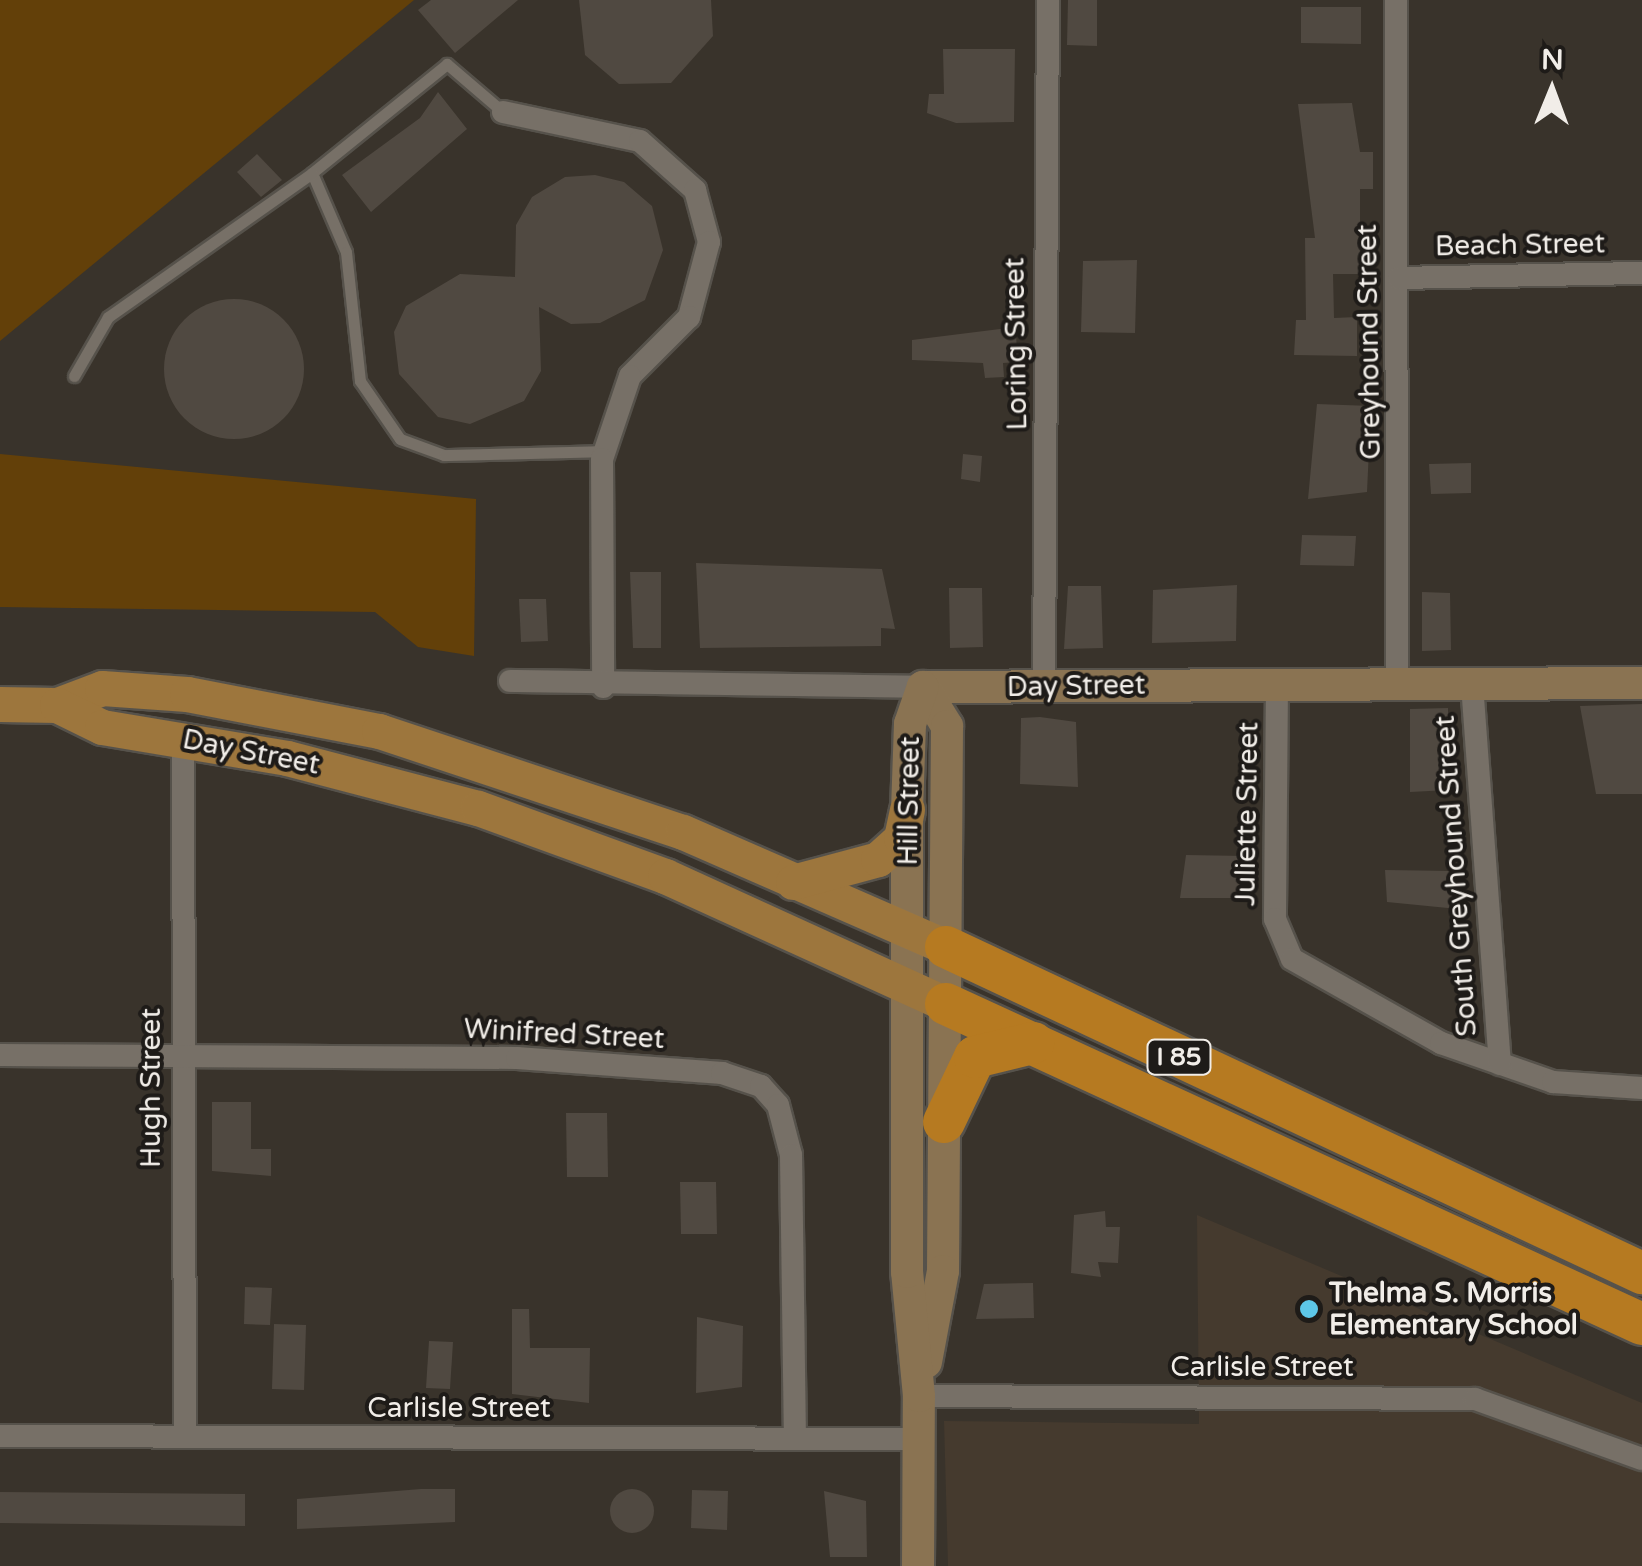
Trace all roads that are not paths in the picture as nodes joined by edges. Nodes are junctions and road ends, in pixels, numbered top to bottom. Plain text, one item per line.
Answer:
1 (1048, 0) edge
2 (1396, 0) edge
3 (503, 112) joint
4 (312, 173) junction
5 (1642, 274) edge
6 (1399, 278) junction
7 (74, 376) dead end
8 (604, 452) junction
9 (510, 680) dead end
10 (1642, 682) edge
11 (1277, 683) junction
12 (1397, 683) junction
13 (1472, 684) junction
14 (603, 687) junction
15 (923, 687) junction
16 (1044, 687) junction
17 (0, 704) edge
18 (57, 705) junction
19 (184, 738) junction
20 (907, 810) junction
21 (790, 882) junction
22 (927, 939) junction
23 (907, 986) junction
24 (946, 1004) junction
25 (1033, 1044) junction
26 (0, 1055) edge
27 (180, 1056) junction
28 (1500, 1064) junction
29 (1642, 1088) edge
30 (944, 1122) junction
31 (1642, 1273) edge
32 (1642, 1324) edge
33 (919, 1396) junction
34 (0, 1436) edge
35 (185, 1437) junction
36 (795, 1438) junction
37 (919, 1439) junction
38 (1642, 1458) edge
39 (918, 1566) edge

1 - 16 street, Loring Street
2 - 6 street, Greyhound Street
3 - 4 lane
3 - 8 street
4 - 7 lane
4 - 8 lane
5 - 6 street, Beach Street
6 - 12 street, Greyhound Street
8 - 14 street
9 - 14 street, Day Street
10 - 13 street, Day Street
11 - 12 street, Day Street
11 - 16 street, Day Street
11 - 28 street, Juliette Street
12 - 13 street, Day Street
13 - 28 street, South Greyhound Street
14 - 15 street, Day Street
15 - 16 street, Day Street
15 - 20 street, Hill Street
15 - 22 street, Hill Street
17 - 18 main road, Day Street
18 - 19 main road, Day Street
18 - 21 main road, Day Street
19 - 23 main road, Day Street
19 - 27 street, Hugh Street
20 - 21 main road
20 - 22 street, Hill Street
21 - 22 main road, Day Street
22 - 23 street, Hill Street
22 - 24 street, Hill Street
22 - 31 highway, I 85
23 - 24 main road, Day Street
23 - 33 street, Hill Street
24 - 25 highway
24 - 30 street, Hill Street
25 - 30 highway
25 - 32 highway
26 - 27 street, Winifred Street
27 - 35 street, Hugh Street
27 - 36 street, Winifred Street
28 - 29 street
30 - 33 street, Hill Street
33 - 37 street, Hill Street
33 - 38 street, Carlisle Street
34 - 35 street, Carlisle Street
35 - 36 street, Carlisle Street
36 - 37 street, Carlisle Street
37 - 39 street, Hill Street

